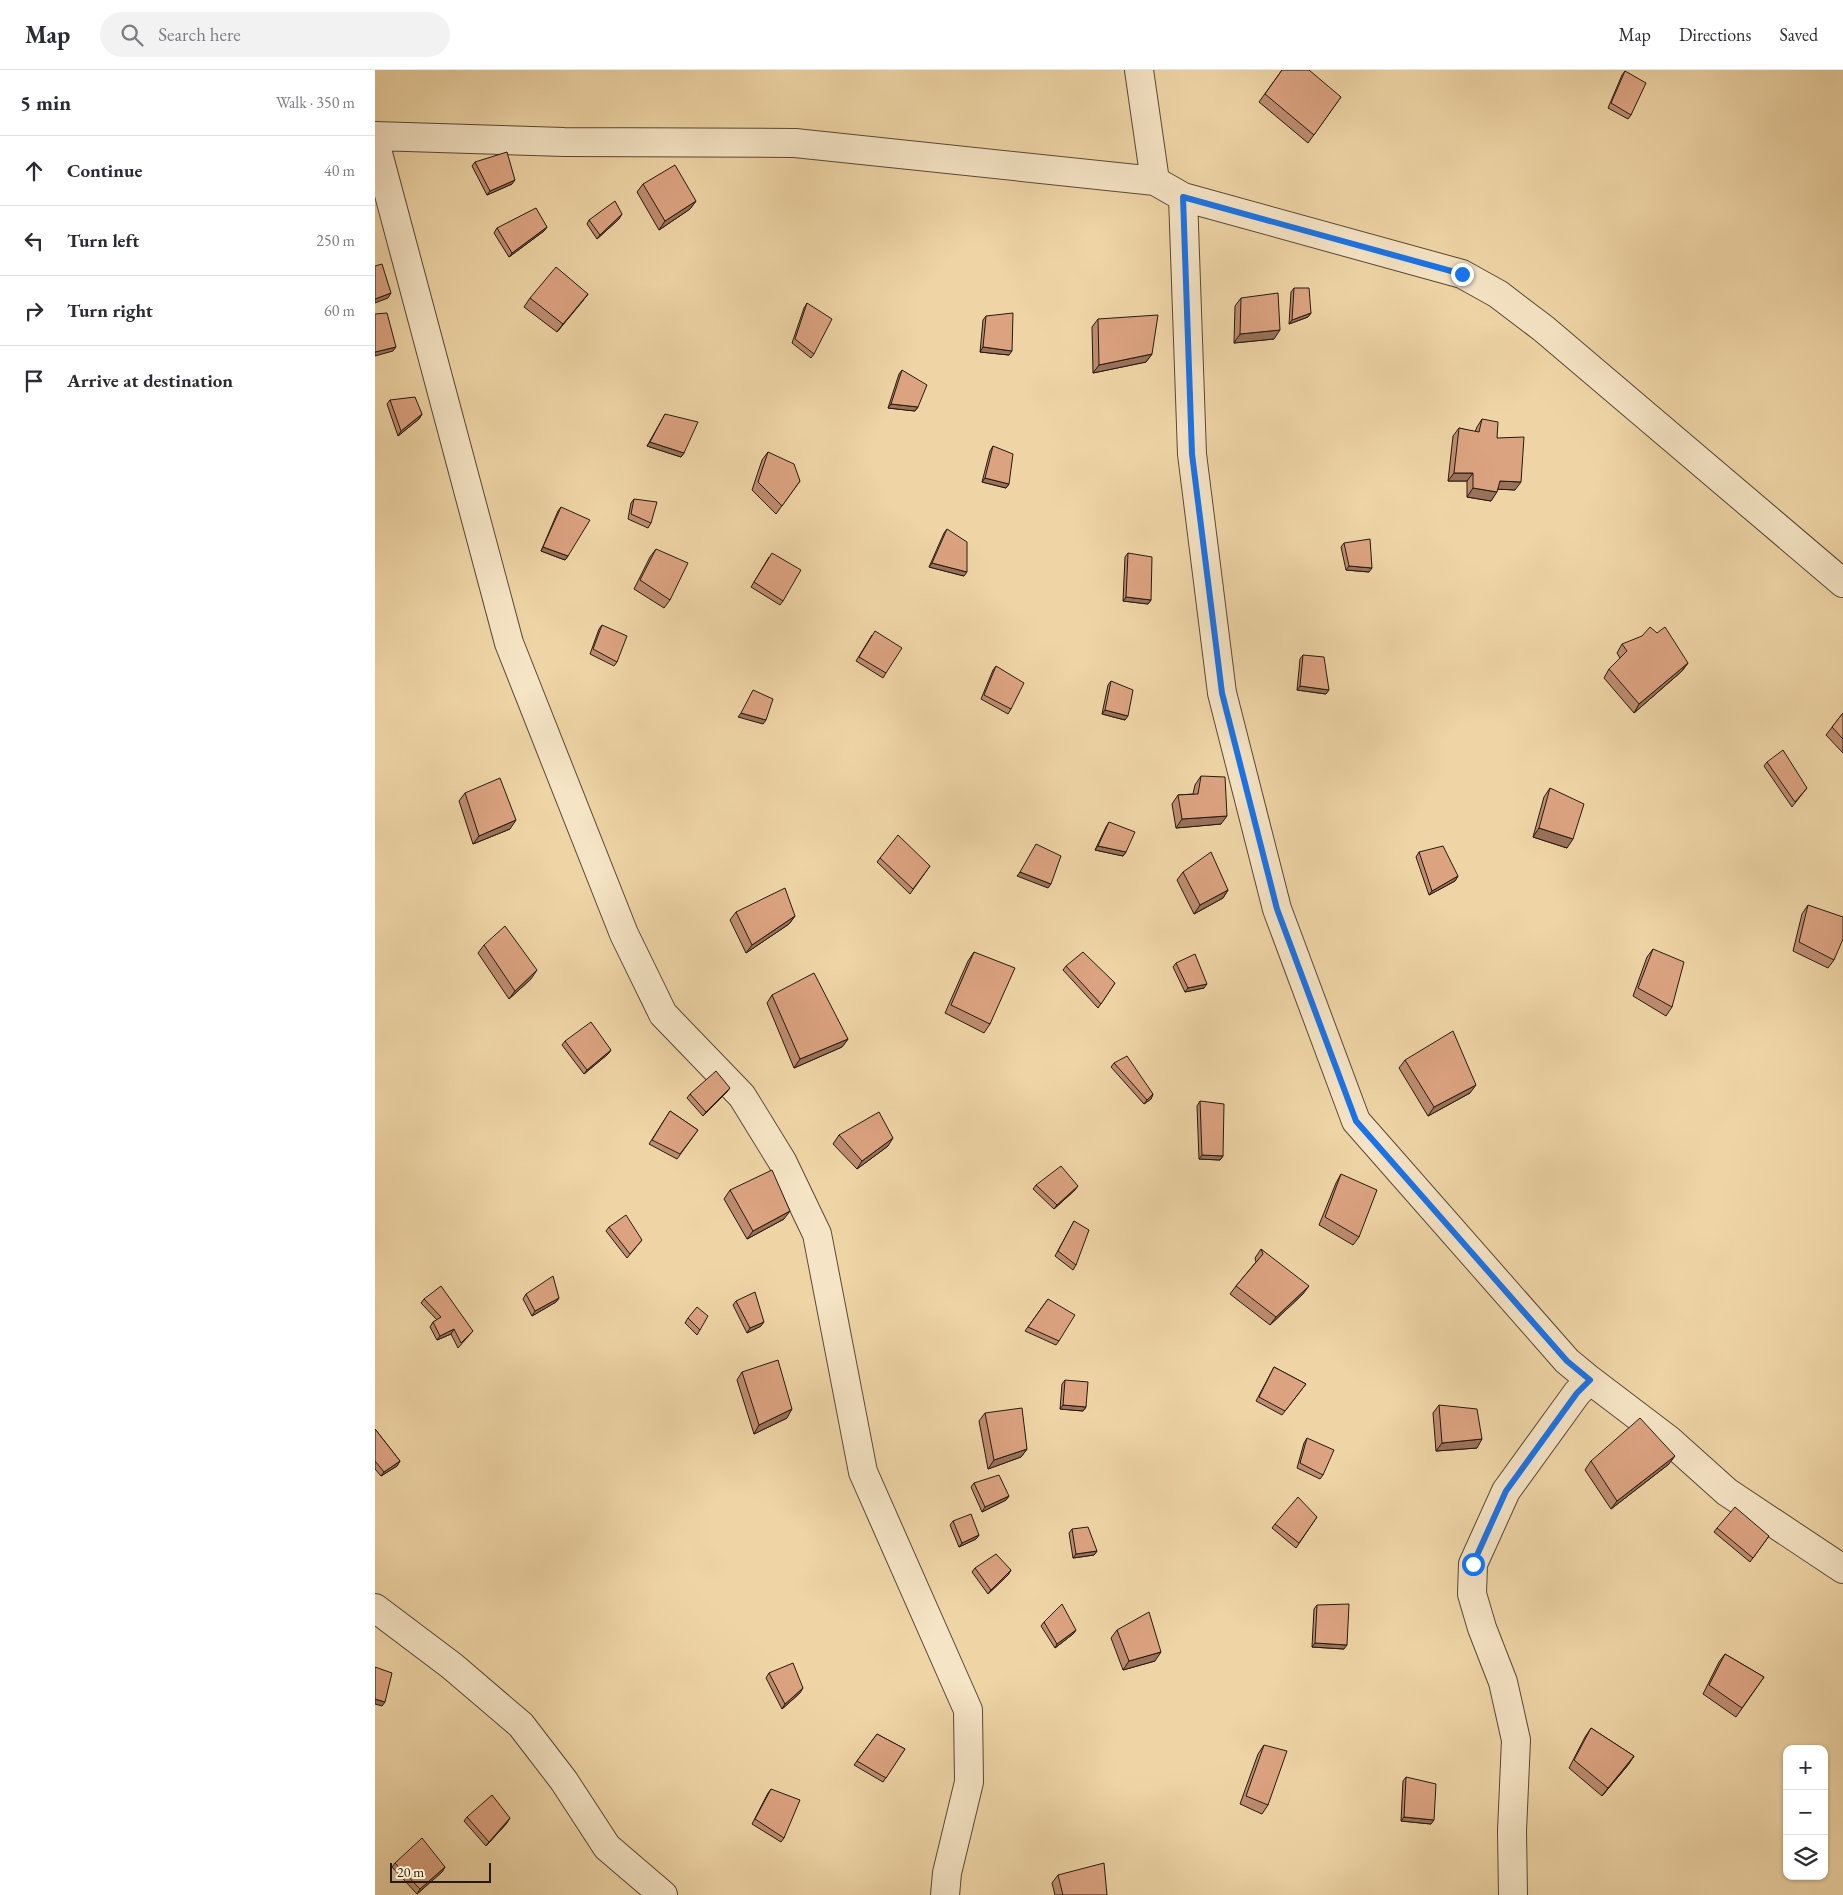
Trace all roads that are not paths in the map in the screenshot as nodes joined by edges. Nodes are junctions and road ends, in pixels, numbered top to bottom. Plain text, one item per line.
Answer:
1 (1139, 70) edge
2 (375, 136) edge
3 (375, 142) edge
4 (1155, 181) junction
5 (1183, 197) junction
6 (1843, 583) edge
7 (1590, 1380) junction
8 (1843, 1569) edge
9 (375, 1608) edge
10 (663, 1895) edge
11 (945, 1895) edge
12 (1513, 1895) edge

1 - 4 street
2 - 4 street
3 - 11 street
4 - 5 street
5 - 6 street
5 - 7 street
7 - 8 street
7 - 12 street
9 - 10 street

